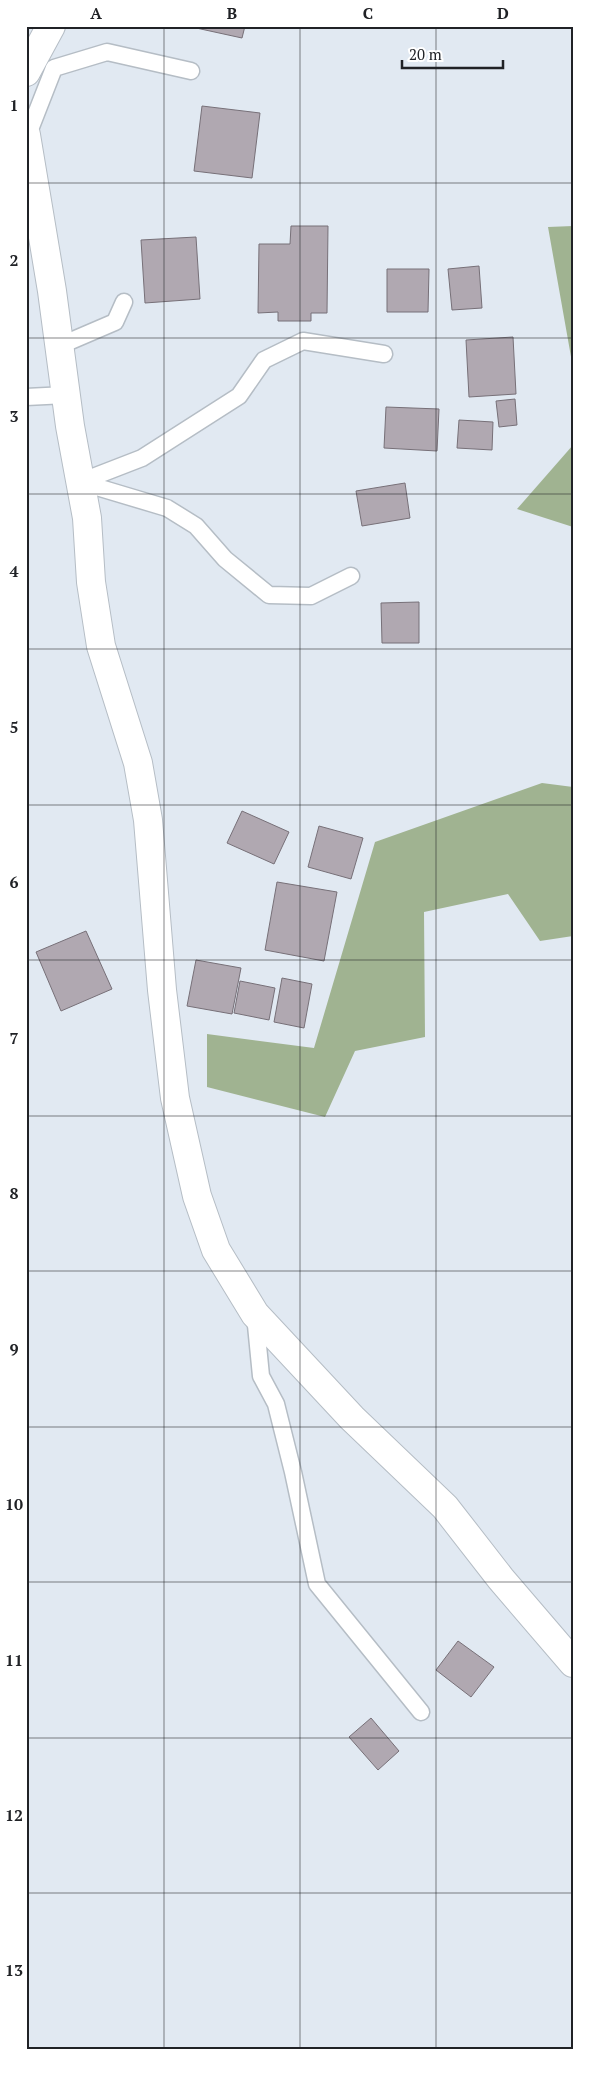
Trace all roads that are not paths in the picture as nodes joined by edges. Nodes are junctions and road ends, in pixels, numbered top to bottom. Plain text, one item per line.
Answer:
1 (51, 26) edge
2 (191, 71) dead end
3 (26, 72) edge
4 (26, 136) edge
5 (124, 302) dead end
6 (59, 346) junction
7 (384, 354) dead end
8 (66, 395) junction
9 (26, 397) edge
10 (80, 482) junction
11 (350, 576) dead end
12 (255, 1314) junction
13 (573, 1663) edge
14 (422, 1712) dead end

1 - 3 street
2 - 4 lane
4 - 6 street
5 - 6 lane
6 - 8 street
7 - 10 lane
8 - 9 lane
8 - 10 street
10 - 11 lane
10 - 12 street
12 - 13 street
12 - 14 lane

